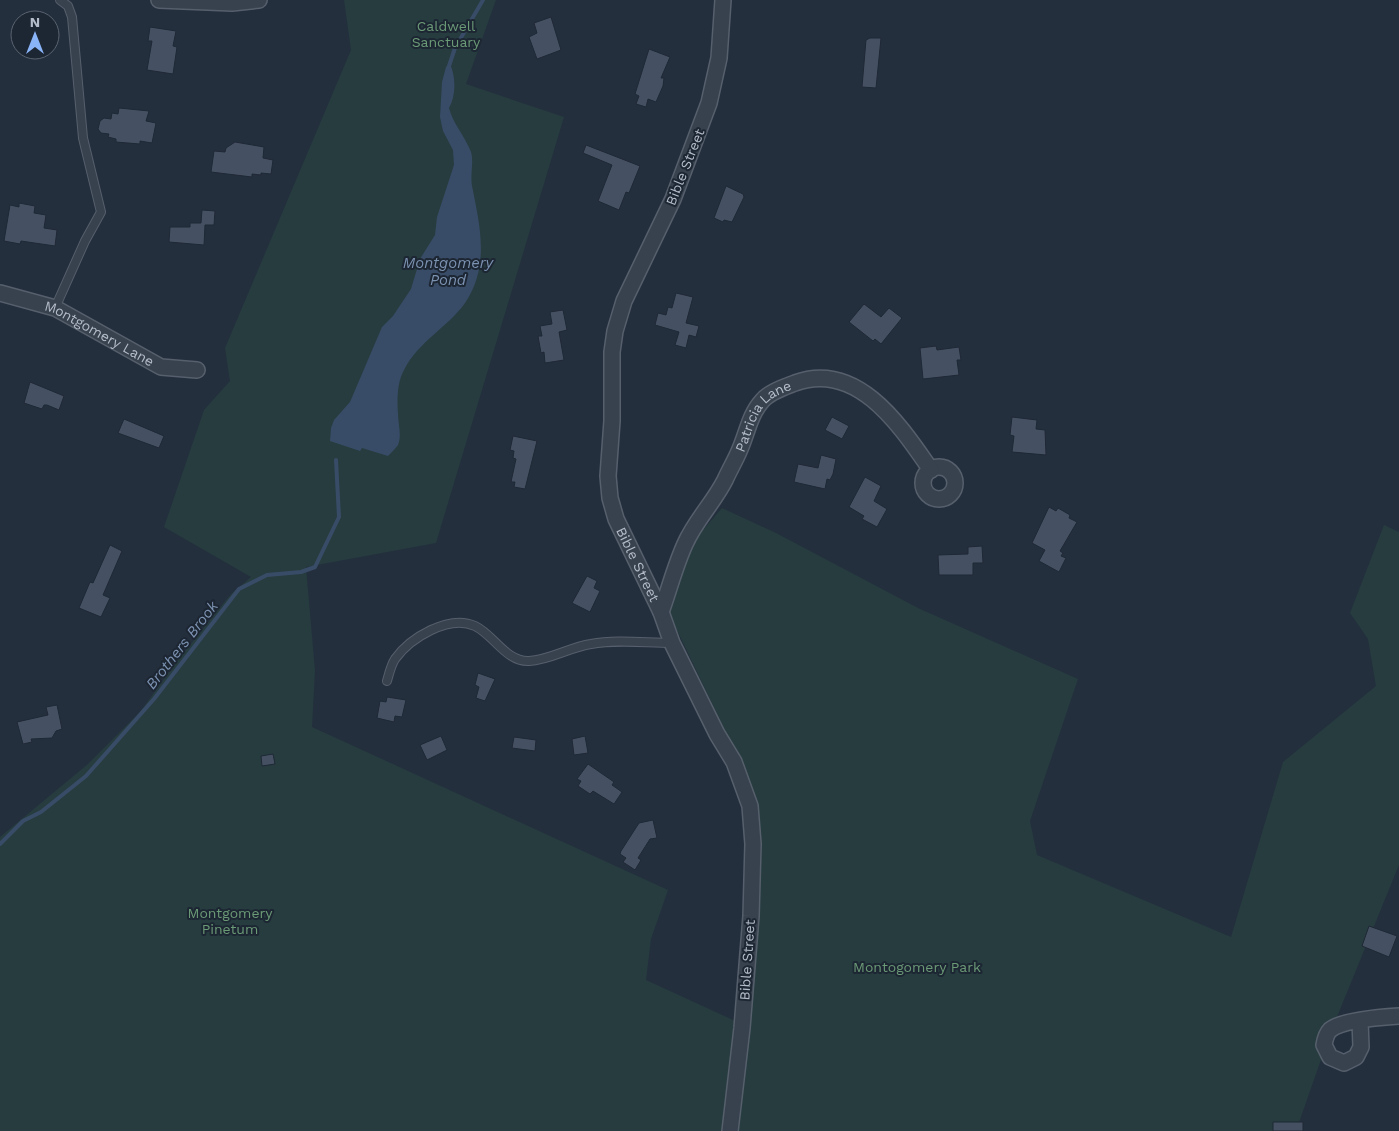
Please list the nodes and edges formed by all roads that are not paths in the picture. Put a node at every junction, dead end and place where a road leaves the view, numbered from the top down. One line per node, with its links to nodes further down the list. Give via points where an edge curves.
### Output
1 (60, 0): 6 (lane, via 68,6 72,17 83,138 101,212)
2 (159, 0): 3 (street, via 232,3)
3 (260, 0)
4 (724, 0): 9 (street, Bible Street, via 719,58 709,103 673,199 624,301 613,342 610,498 616,519)
5 (0, 293): 6 (street, Montgomery Lane)
6 (55, 308): 7 (street, Montgomery Lane, via 161,367)
7 (197, 370)
8 (931, 470): 9 (street, Patricia Lane, via 890,415 860,390 831,380 807,379 782,388 763,399 752,416 740,450 719,492 685,544)
9 (661, 612): 10 (street, Bible Street)
10 (672, 643): 11 (lane, via 593,643 526,661 512,656 475,626 460,623 447,625 407,646 394,661); 14 (street, Bible Street, via 734,762 753,824 747,968)
11 (387, 681)
12 (1399, 1016): 13 (street)
13 (1360, 1021)
14 (730, 1131)

